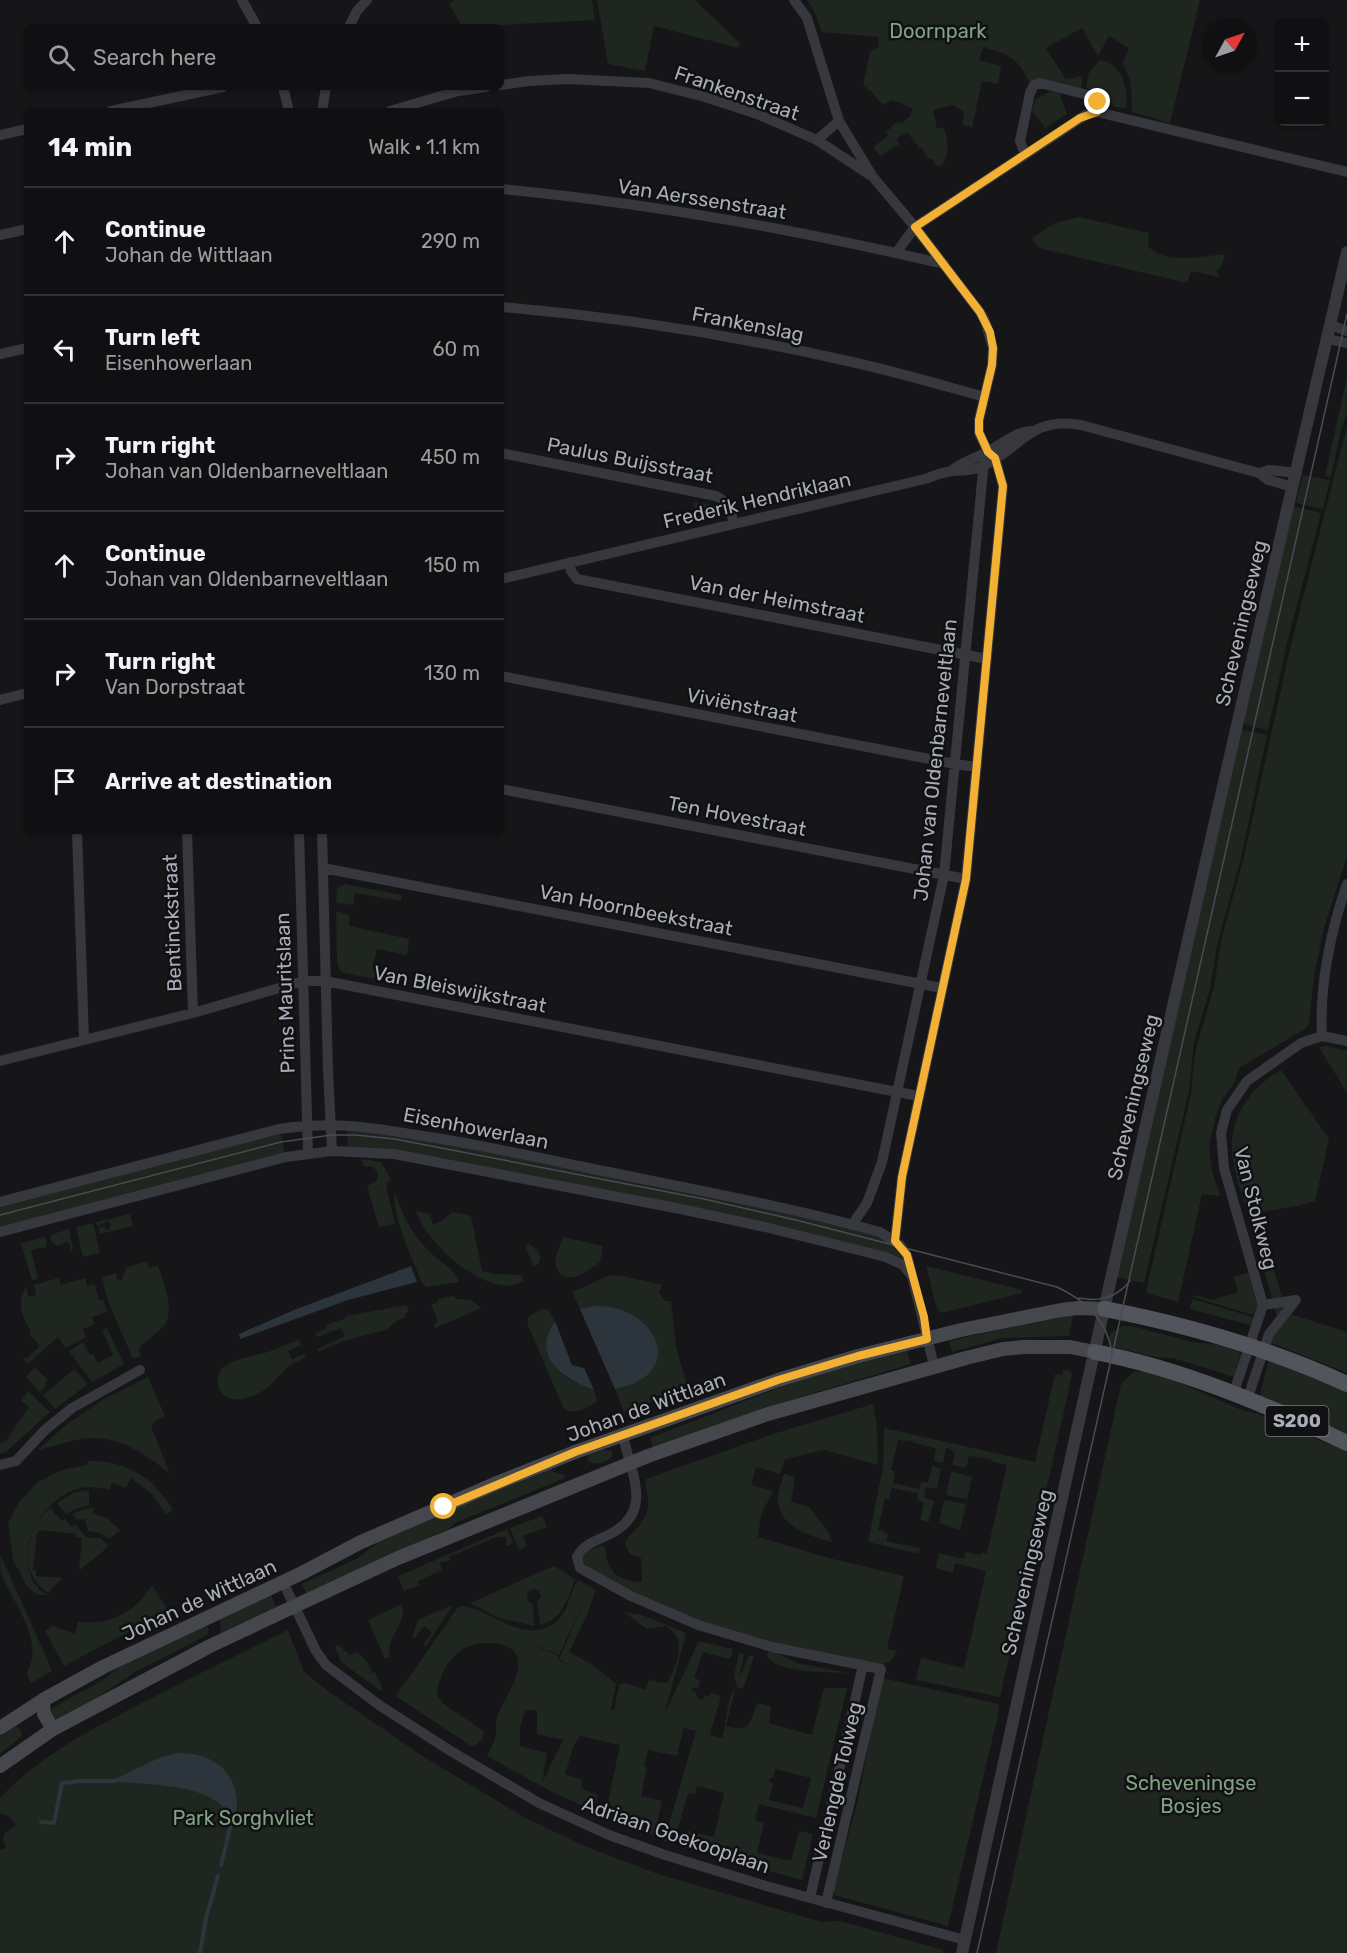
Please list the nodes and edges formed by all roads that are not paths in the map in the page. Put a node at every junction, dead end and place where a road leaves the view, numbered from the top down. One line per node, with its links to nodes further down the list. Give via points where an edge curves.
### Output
1 (242, 0): 4 (street)
2 (367, 0): 5 (street)
3 (794, 0): 16 (street, Johan van Oldenbarneveltlaan, via 807,18)
4 (255, 24)
5 (351, 24)
6 (504, 85): 19 (street, Frankenstraat, via 568,79 649,83 757,114)
7 (209, 90): 11 (street)
8 (284, 90): 12 (street)
9 (326, 90): 13 (street)
10 (465, 90): 14 (street)
11 (125, 108)
12 (288, 108)
13 (322, 108)
14 (400, 108)
15 (1097, 112): 20 (street, via 1080,118); 20 (street, via 1098,102 1092,96 1040,82 1034,85 1020,141); 21 (street)
16 (839, 121): 19 (street, Frankenstraat); 22 (street, Johan van Oldenbarneveltlaan)
17 (24, 130): 18 (street)
18 (0, 135)
19 (817, 140): 22 (street, Frankenstraat)
20 (1025, 154): 24 (street)
21 (1347, 172)
22 (873, 177): 24 (street, Johan van Oldenbarneveltlaan)
23 (504, 189): 28 (street, Van Aerssenstraat, via 691,213)
24 (915, 227): 28 (street); 29 (street, Johan van Oldenbarneveltlaan)
25 (24, 230): 26 (street)
26 (0, 235)
27 (1347, 252): 31 (street, Scheveningseweg)
28 (897, 253): 29 (street, Van Aerssenstraat)
29 (944, 264): 37 (street, Johan van Oldenbarneveltlaan, via 990,332 992,365)
30 (504, 307): 37 (street, Frankenslag, via 718,335 853,362)
31 (1331, 325): 32 (street); 33 (street, Scheveningseweg)
32 (1347, 331)
33 (1328, 339): 34 (street); 43 (street, Scheveningseweg)
34 (1347, 343)
35 (24, 349): 36 (street)
36 (0, 354)
37 (985, 397): 39 (street, Johan van Oldenbarneveltlaan, via 979,432)
38 (504, 454): 45 (street, Paulus Buijsstraat, via 716,496 729,506)
39 (992, 455): 40 (street); 41 (street, Frederik Hendriklaan, via 959,464); 42 (street, via 1034,430 1055,423 1081,425); 49 (street, Johan van Oldenbarneveltlaan, via 1003,486)
40 (983, 466): 41 (street, Frederik Hendriklaan); 48 (street, Johan van Oldenbarneveltlaan)
41 (951, 471): 45 (street, Frederik Hendriklaan)
42 (1259, 473): 43 (street); 44 (street, via 1268,480)
43 (1297, 473): 44 (street, Scheveningseweg)
44 (1293, 487): 85 (street, Scheveningseweg)
45 (734, 524): 46 (street, Frederik Hendriklaan)
46 (570, 562): 47 (street, Frederik Hendriklaan); 48 (street, Van der Heimstraat, via 577,579)
47 (504, 578)
48 (965, 654): 49 (street, Van der Heimstraat); 53 (street, Johan van Oldenbarneveltlaan)
49 (987, 659): 54 (street, Johan van Oldenbarneveltlaan)
50 (504, 677): 53 (street, Viviënstraat)
51 (24, 694): 52 (street)
52 (0, 700)
53 (955, 764): 54 (street, Viviënstraat); 61 (street, Johan van Oldenbarneveltlaan)
54 (977, 767): 62 (street, Johan van Oldenbarneveltlaan)
55 (504, 790): 61 (street, Ten Hovestraat)
56 (77, 834): 70 (street)
57 (187, 834): 68 (street, Bentinckstraat)
58 (299, 834): 64 (street, Prins Mauritslaan)
59 (321, 834): 60 (street, Prins Mauritslaan)
60 (323, 868): 65 (street, Prins Mauritslaan); 66 (street, Van Hoornbeekstraat)
61 (944, 875): 62 (street, Ten Hovestraat); 66 (street, Johan van Oldenbarneveltlaan)
62 (966, 879): 67 (street, Johan van Oldenbarneveltlaan)
63 (1347, 884): 69 (street, via 1330,942)
64 (303, 981): 65 (street, Van Bleiswijkstraat); 68 (street, Van Bleiswijkstraat); 76 (street, Prins Mauritslaan)
65 (325, 981): 73 (street, Van Bleiswijkstraat); 75 (street, Prins Mauritslaan)
66 (921, 984): 67 (street, Van Hoornbeekstraat); 73 (street, Johan van Oldenbarneveltlaan)
67 (942, 988): 74 (street, Johan van Oldenbarneveltlaan)
68 (193, 1013): 70 (street, Van Bleiswijkstraat)
69 (1322, 1036): 71 (street); 84 (street, Van Stolkweg, via 1301,1043 1247,1081 1227,1110 1221,1133 1224,1168)
70 (84, 1040): 72 (street, Van Bleiswijkstraat)
71 (1347, 1041)
72 (0, 1061)
73 (896, 1092): 74 (street, Van Bleiswijkstraat); 80 (street, Johan van Oldenbarneveltlaan, via 879,1171 867,1203)
74 (918, 1096): 82 (street, Johan van Oldenbarneveltlaan, via 900,1186)
75 (331, 1124): 76 (street, Eisenhowerlaan); 77 (street, Prins Mauritslaan); 80 (street, Eisenhowerlaan, via 470,1143)
76 (307, 1125): 78 (street, Prins Mauritslaan); 79 (street, Eisenhowerlaan)
77 (332, 1151): 78 (street, Eisenhowerlaan); 83 (street, Eisenhowerlaan, via 373,1152 455,1165 765,1227 886,1257 903,1265)
78 (308, 1153): 81 (street, Eisenhowerlaan)
79 (0, 1202)
80 (852, 1225): 82 (street, Eisenhowerlaan, via 880,1232)
81 (0, 1232)
82 (895, 1241): 83 (street, Eisenhowerlaan, via 907,1255)
83 (915, 1285): 86 (street, Eisenhowerlaan)
84 (1263, 1305): 87 (street); 87 (street, via 1296,1300)
85 (1105, 1309): 86 (main road, Johan de Wittlaan / S200, via 1061,1310); 87 (main road, S200); 88 (street, Scheveningseweg)
86 (927, 1339): 89 (street, Eisenhowerlaan); 93 (main road, Johan de Wittlaan / S200, via 778,1380)
87 (1256, 1349): 91 (main road, S200); 92 (street)
88 (1095, 1352): 89 (main road, S200, via 1070,1347 1024,1347); 92 (main road, S200, via 1136,1360); 106 (street, Scheveningseweg)
89 (934, 1366): 95 (main road, S200, via 768,1414)
90 (140, 1370): 96 (street, via 72,1408 16,1461)
91 (1347, 1384)
92 (1240, 1398): 94 (main road, S200)
93 (624, 1436): 95 (street); 97 (main road, Johan de Wittlaan / S200, via 497,1483 361,1542)
94 (1347, 1443)
95 (629, 1464): 98 (main road, S200, via 398,1558); 99 (street, via 636,1488 633,1515 627,1524 583,1547 577,1557 582,1570 698,1625 772,1647)
96 (0, 1465)
97 (283, 1582): 98 (street, Adriaan Goekooplaan); 100 (main road, Johan de Wittlaan / S200, via 103,1667)
98 (294, 1606): 102 (main road, S200); 104 (street, Adriaan Goekooplaan, via 326,1665 385,1708 539,1803 665,1855)
99 (863, 1665): 104 (street, Verlengde Tolweg); 105 (street, Verlengde Tolweg, via 881,1669)
100 (43, 1700): 101 (main road, Johan de Wittlaan / S200); 102 (main road, via 44,1714)
101 (0, 1728)
102 (53, 1729): 103 (main road, S200)
103 (0, 1766)
104 (810, 1898): 105 (street, Adriaan Goekooplaan)
105 (826, 1903): 106 (street, Adriaan Goekooplaan)
106 (965, 1940): 107 (street, Scheveningseweg)
107 (962, 1953)

